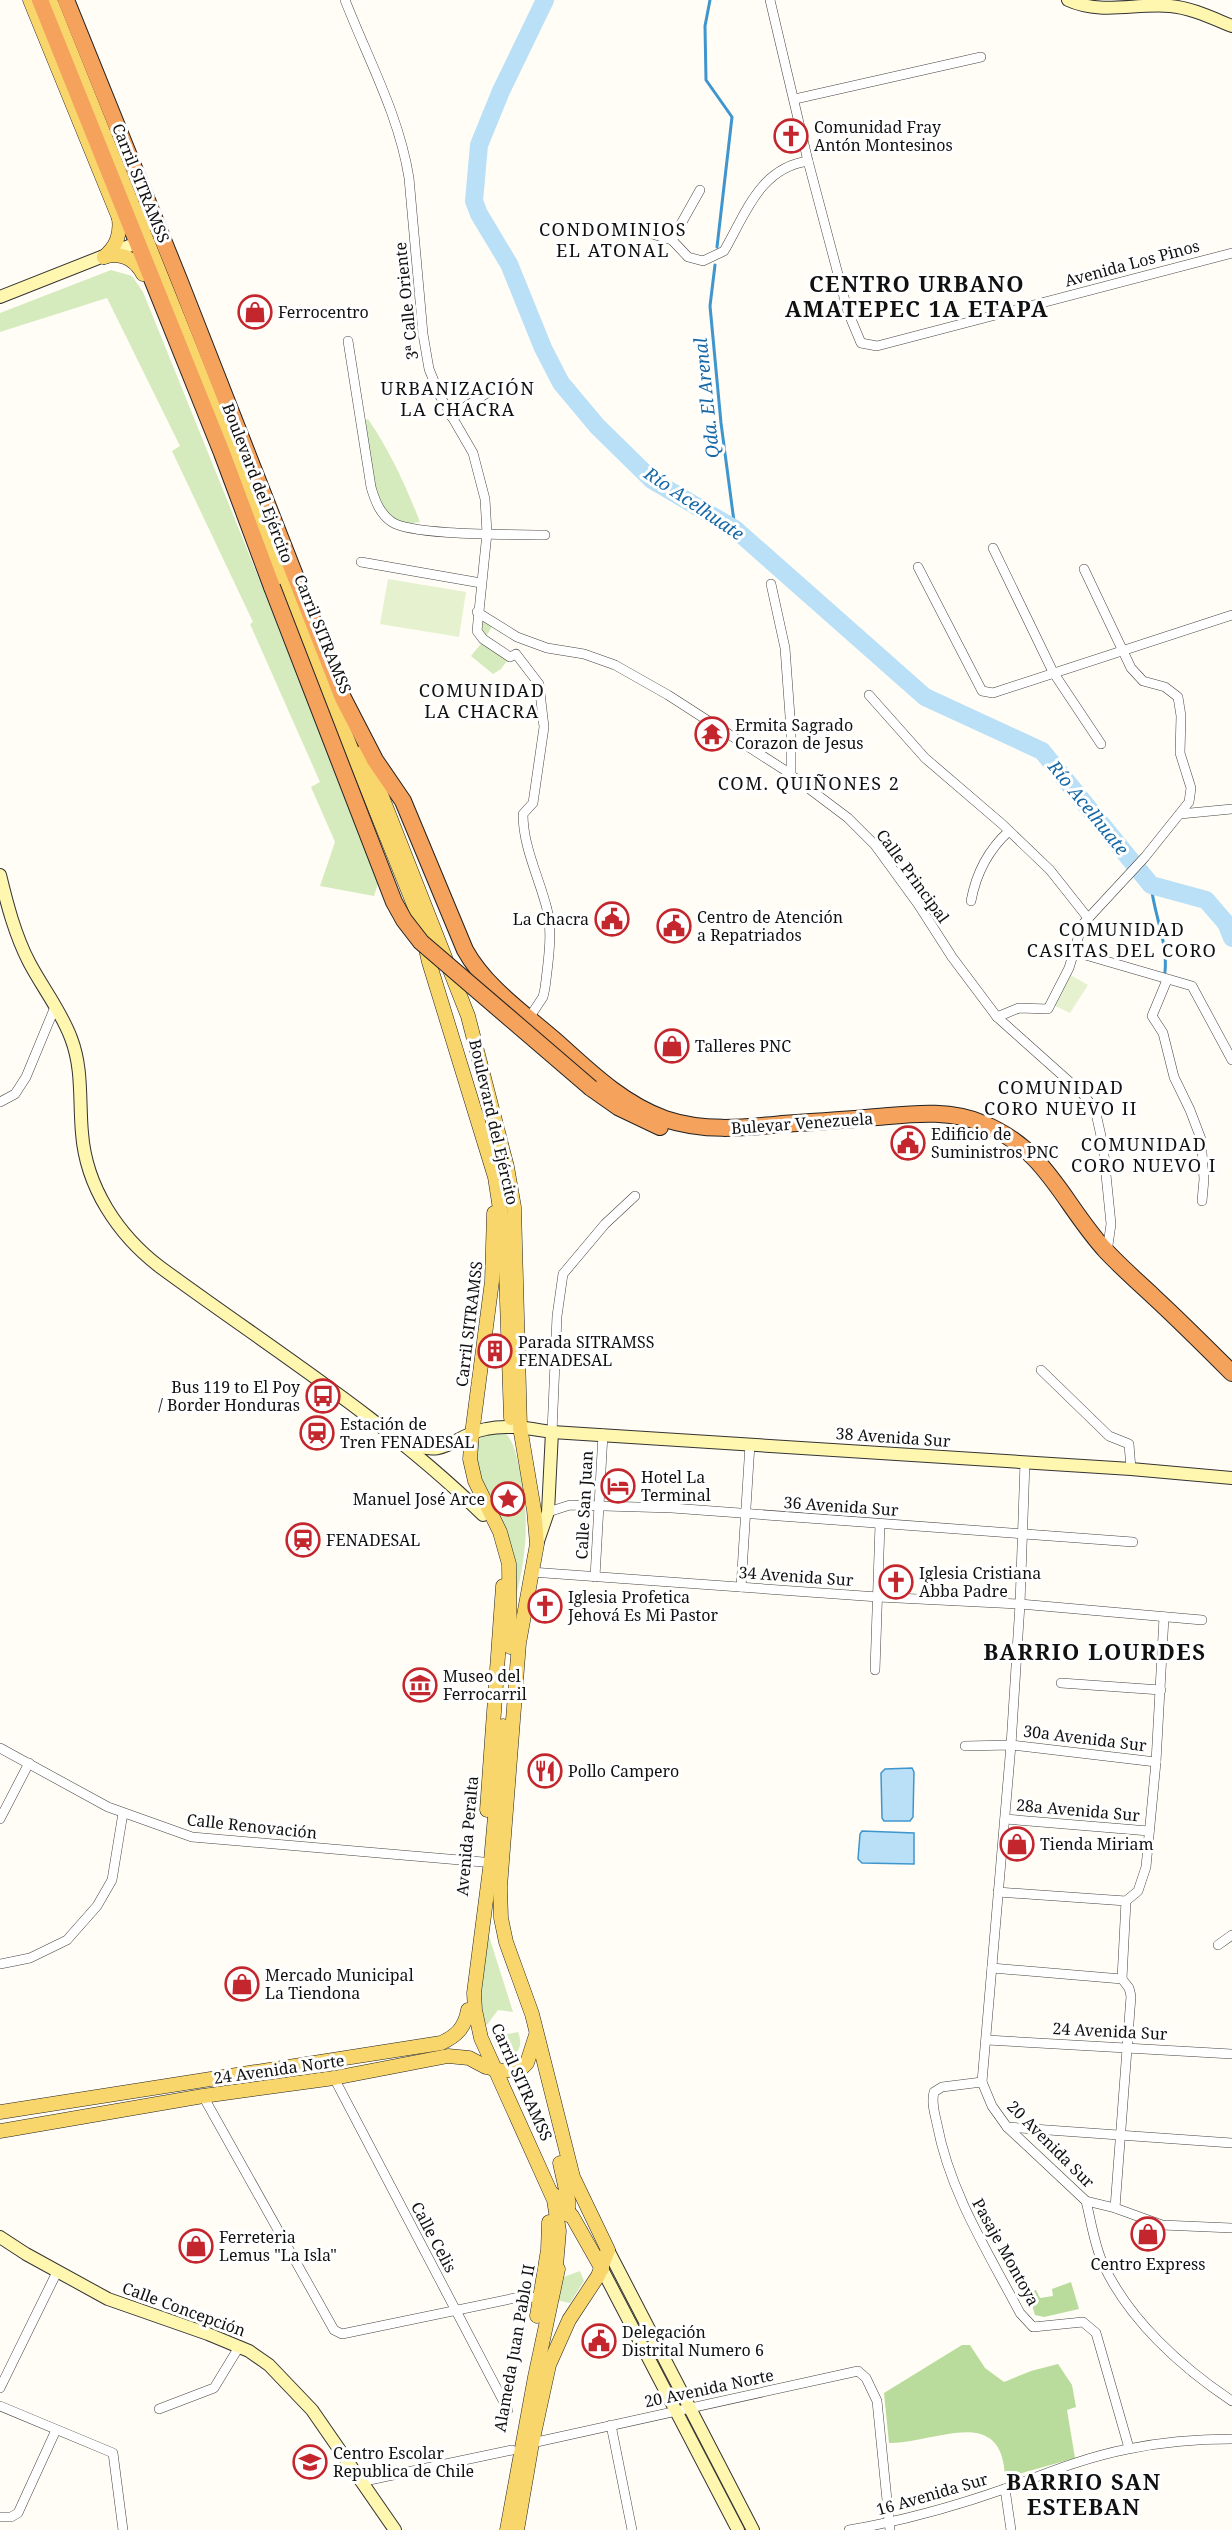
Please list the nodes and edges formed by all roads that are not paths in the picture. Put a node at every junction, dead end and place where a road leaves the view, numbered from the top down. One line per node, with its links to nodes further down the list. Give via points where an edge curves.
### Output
1 (30, 0): 15 (main road)
2 (40, 0): 17 (highway, Boulevard del Ejército)
3 (50, 0): 59 (main road, Carril SITRAMSS, via 411,896)
4 (66, 0): 13 (highway, Boulevard del Ejército)
5 (345, 0): 28 (street, 3ª Calle Oriente, via 392,109 400,137 409,178 424,346 434,384)
6 (770, 0): 11 (street, Avenida Los Pinos)
7 (1068, 0): 8 (street)
8 (1085, 3): 9 (street, via 1098,8 1169,6)
9 (1232, 26)
10 (981, 57): 11 (street)
11 (795, 99): 12 (street, Avenida Los Pinos)
12 (808, 161): 19 (street, via 771,176 756,194 724,251 716,256 703,261 688,256); 21 (street, Avenida Los Pinos, via 848,312 861,343 877,346)
13 (140, 182): 16 (highway, Boulevard del Ejército); 17 (highway, via 139,201)
14 (700, 190): 19 (street)
15 (110, 196): 17 (highway)
16 (147, 199): 20 (street, via 144,231); 23 (highway, Boulevard del Ejército)
17 (122, 213): 20 (highway, Boulevard del Ejército); 22 (main road, via 116,244)
18 (652, 234): 19 (street)
19 (672, 240)
20 (135, 243): 22 (street); 23 (street, via 155,250); 24 (highway, Boulevard del Ejército)
21 (1232, 252)
22 (104, 257): 24 (main road, via 127,257); 25 (street)
23 (178, 276): 24 (highway, via 158,275); 42 (highway, Boulevard del Ejército)
24 (149, 282): 57 (highway, Boulevard del Ejército, bridge, via 265,566 394,902 421,942)
25 (0, 297)
26 (348, 341): 29 (street, via 371,487 381,512 409,529)
27 (487, 393): 28 (street)
28 (451, 416): 29 (street, 3ª Calle Oriente, via 477,466)
29 (487, 532): 30 (street); 35 (street, 3ª Calle Oriente)
30 (545, 535)
31 (993, 548): 40 (street)
32 (361, 562): 35 (street)
33 (918, 567): 40 (street, via 982,691 993,693)
34 (1084, 569): 39 (street)
35 (481, 583): 37 (street, 3ª Calle Oriente)
36 (771, 584): 44 (street, via 785,648)
37 (477, 612): 44 (street, Calle Principal, via 517,637 615,665); 55 (street, 3ª Calle Oriente, via 480,637 510,657 516,654 539,684 544,727 533,803 523,814 523,824 549,927 545,988)
38 (1232, 615): 39 (street)
39 (1123, 651): 40 (street); 46 (street, via 1143,681 1165,687 1178,697 1180,753 1191,788 1189,802)
40 (1053, 672): 43 (street)
41 (869, 695): 47 (street, via 925,758)
42 (343, 698): 55 (highway, Bulevar Venezuela, via 375,760 403,801 473,964); 66 (main road, Boulevard del Ejército, via 468,1016 507,1167 515,1216)
43 (1101, 744)
44 (790, 774): 54 (street, Calle Principal, via 848,818 875,845)
45 (1232, 809): 46 (street)
46 (1180, 814): 50 (street)
47 (1008, 831): 49 (street, via 995,844 978,874); 50 (street, via 1050,870)
48 (0, 875): 53 (street, via 28,960)
49 (971, 901)
50 (1088, 918): 51 (street)
51 (1075, 952): 52 (street); 54 (street, via 1048,1009 1019,1008)
52 (1167, 980): 56 (street, via 1194,988); 61 (street, via 1152,1016 1163,1033 1174,1077 1201,1139)
53 (55, 1007): 58 (street, via 26,1077 15,1094); 70 (street, via 71,1038 80,1068 82,1134 89,1171 120,1229 145,1256)
54 (997, 1017): 62 (street, Calle Principal, via 1095,1109 1110,1214)
55 (529, 1018): 62 (highway, Bulevar Venezuela, via 624,1098 665,1119 694,1126 749,1129 924,1114 958,1116 984,1123 1016,1141 1037,1159)
56 (1232, 1060)
57 (591, 1088): 65 (highway, Bulevar Venezuela, via 639,1119 702,1137 747,1138 937,1124 991,1138 1031,1167 1097,1255)
58 (0, 1102)
59 (489, 1154): 66 (main road, Carril SITRAMSS, via 505,1241); 69 (main road, Carril SITRAMSS, via 494,1217 492,1281)
60 (635, 1196): 67 (street, via 605,1224 563,1274 557,1316)
61 (1203, 1201)
62 (1107, 1252): 64 (highway, Bulevar Venezuela)
63 (1041, 1370): 73 (street, via 1109,1436 1129,1444)
64 (1232, 1373)
65 (1232, 1386)
66 (515, 1427): 67 (street); 69 (street, via 496,1427); 82 (main road, via 534,1510); 90 (main road, Carril SITRAMSS, via 530,1520 528,1556)
67 (552, 1432): 68 (street, 38 Avenida Sur); 76 (street)
68 (603, 1434): 71 (street, 38 Avenida Sur); 75 (street, Calle San Juan)
69 (468, 1435): 70 (street, via 439,1449 419,1448); 78 (main road, Avenida Peralta, via 462,1447 462,1466); 90 (main road, Carril SITRAMSS, via 471,1471 500,1532 509,1564)
70 (400, 1440): 78 (street)
71 (750, 1444): 72 (street, 38 Avenida Sur); 77 (street)
72 (1025, 1462): 73 (street, 38 Avenida Sur); 80 (street)
73 (1131, 1468): 74 (street, 38 Avenida Sur)
74 (1232, 1478)
75 (599, 1506): 76 (street, 36 Avenida Sur, via 570,1505); 77 (street, 36 Avenida Sur); 84 (street, Calle San Juan)
76 (548, 1512): 82 (street)
77 (745, 1514): 79 (street, 36 Avenida Sur); 85 (street)
78 (483, 1515): 103 (main road, Avenida Peralta, via 495,1542 503,1583)
79 (880, 1524): 80 (street, 36 Avenida Sur); 86 (street)
80 (1023, 1533): 81 (street, 36 Avenida Sur); 87 (street)
81 (1133, 1542)
82 (537, 1544): 83 (main road)
83 (531, 1572): 84 (street, 34 Avenida Sur); 112 (main road, via 519,1643 500,1887 506,1942)
84 (595, 1577): 85 (street, 34 Avenida Sur)
85 (741, 1587): 86 (street, 34 Avenida Sur)
86 (878, 1597): 87 (street, 34 Avenida Sur); 91 (street)
87 (1020, 1604): 88 (street, 34 Avenida Sur); 94 (street)
88 (1164, 1617): 89 (street, 34 Avenida Sur); 93 (street)
89 (1202, 1620)
90 (512, 1635): 103 (main road, Carril SITRAMSS)
91 (875, 1670)
92 (1061, 1683): 93 (street)
93 (1161, 1690): 97 (street)
94 (1011, 1745): 95 (street, 30a Avenida Sur); 97 (street, 30a Avenida Sur); 101 (street)
95 (965, 1746)
96 (0, 1748): 98 (street, Calle Renovación)
97 (1156, 1762): 102 (street)
98 (29, 1763): 99 (street, Calle Renovación); 100 (street)
99 (123, 1813): 103 (street, Calle Renovación, via 201,1838); 108 (street, via 112,1880 97,1906 67,1940 30,1958)
100 (0, 1819)
101 (1005, 1819): 102 (street, 28a Avenida Sur); 104 (street)
102 (1149, 1831): 105 (street, via 1146,1871 1138,1891)
103 (487, 1862): 111 (main road, Avenida Peralta); 115 (main road, Carril SITRAMSS, via 496,1937); 117 (main road, Carril SITRAMSS, via 474,1994)
104 (998, 1892): 105 (street); 109 (street)
105 (1126, 1901): 110 (street)
106 (1232, 1935): 107 (street)
107 (1218, 1945)
108 (0, 1964)
109 (992, 1968): 110 (street); 113 (street)
110 (1122, 1979): 114 (street, via 1131,1996)
111 (468, 2010): 117 (main road, Avenida Peralta, via 472,2036); 121 (main road, 24 Avenida Norte, via 463,2027 441,2043)
112 (537, 2033): 115 (main road, 24 Avenida Norte); 133 (main road, via 576,2184)
113 (987, 2040): 114 (street, 24 Avenida Sur); 119 (street)
114 (1128, 2047): 116 (street, 24 Avenida Sur); 124 (street)
115 (532, 2050): 117 (main road, 24 Avenida Norte, via 522,2067 512,2071); 130 (main road, Carril SITRAMSS, via 565,2182)
116 (1232, 2054)
117 (491, 2068): 118 (main road, 24 Avenida Norte, via 470,2058 448,2056); 126 (main road, Avenida Peralta); 127 (main road, Carril SITRAMSS)
118 (334, 2078): 120 (main road, 24 Avenida Norte); 138 (street, Calle Celis)
119 (982, 2082): 122 (street, 20 Avenida Sur); 151 (street, Pasaje Montoya, via 942,2087 934,2092 941,2150 952,2182 1020,2313 1033,2326 1083,2322 1096,2333)
120 (203, 2096): 123 (main road, 24 Avenida Norte); 138 (street, via 334,2330 342,2334)
121 (0, 2112)
122 (1007, 2127): 124 (street); 128 (street, 20 Avenida Sur)
123 (0, 2131)
124 (1121, 2135): 125 (street); 129 (street)
125 (1232, 2143)
126 (537, 2174): 127 (main road, Avenida Peralta); 137 (main road, Alameda Juan Pablo II, via 550,2237)
127 (552, 2192): 130 (main road, Avenida Peralta); 136 (main road, Carril SITRAMSS, via 559,2230)
128 (1086, 2200): 129 (street, 20 Avenida Sur); 141 (street, via 1102,2261 1120,2296 1162,2344)
129 (1115, 2208): 131 (street, 20 Avenida Sur, via 1162,2224)
130 (568, 2211): 134 (main road, Avenida Peralta); 136 (main road, Carril SITRAMSS, via 567,2236)
131 (1232, 2228)
132 (0, 2236): 135 (street, Calle Concepción)
133 (608, 2250): 134 (main road); 143 (street)
134 (602, 2269): 146 (street); 150 (main road, via 558,2343 545,2378)
135 (57, 2272): 139 (street, Calle Concepción, via 108,2299); 140 (street)
136 (555, 2278): 160 (main road, Carril SITRAMSS)
137 (541, 2297): 138 (street, via 515,2298); 152 (main road, Alameda Juan Pablo II)
138 (456, 2311): 145 (street, Calle Celis)
139 (239, 2347): 144 (street, via 214,2388); 153 (street, Calle Concepción, via 286,2380 312,2410)
140 (0, 2388)
141 (1232, 2401)
142 (0, 2406): 148 (street)
143 (689, 2408): 146 (street, 20 Avenida Norte); 156 (street, 20 Avenida Norte, via 858,2371 866,2378 877,2401); 164 (street)
144 (159, 2409)
145 (508, 2410)
146 (676, 2411): 147 (street, 20 Avenida Norte); 163 (street)
147 (611, 2425): 150 (street, 20 Avenida Norte); 162 (street)
148 (56, 2430): 155 (street, via 18,2512); 157 (street, via 114,2456)
149 (1232, 2439): 151 (street, 16 Avenida Sur)
150 (532, 2443): 161 (main road)
151 (1129, 2448): 154 (street, 16 Avenida Sur)
152 (512, 2450): 153 (street); 159 (main road, Alameda Juan Pablo II)
153 (360, 2482): 158 (street, Calle Concepción)
154 (1005, 2488): 156 (street, 16 Avenida Sur); 166 (street)
155 (0, 2517)
156 (890, 2527): 165 (street, 16 Avenida Sur)
157 (123, 2530)
158 (395, 2530)
159 (499, 2530)
160 (507, 2530)
161 (517, 2530)
162 (632, 2530)
163 (738, 2530)
164 (753, 2530)
165 (849, 2530)
166 (1011, 2530)

